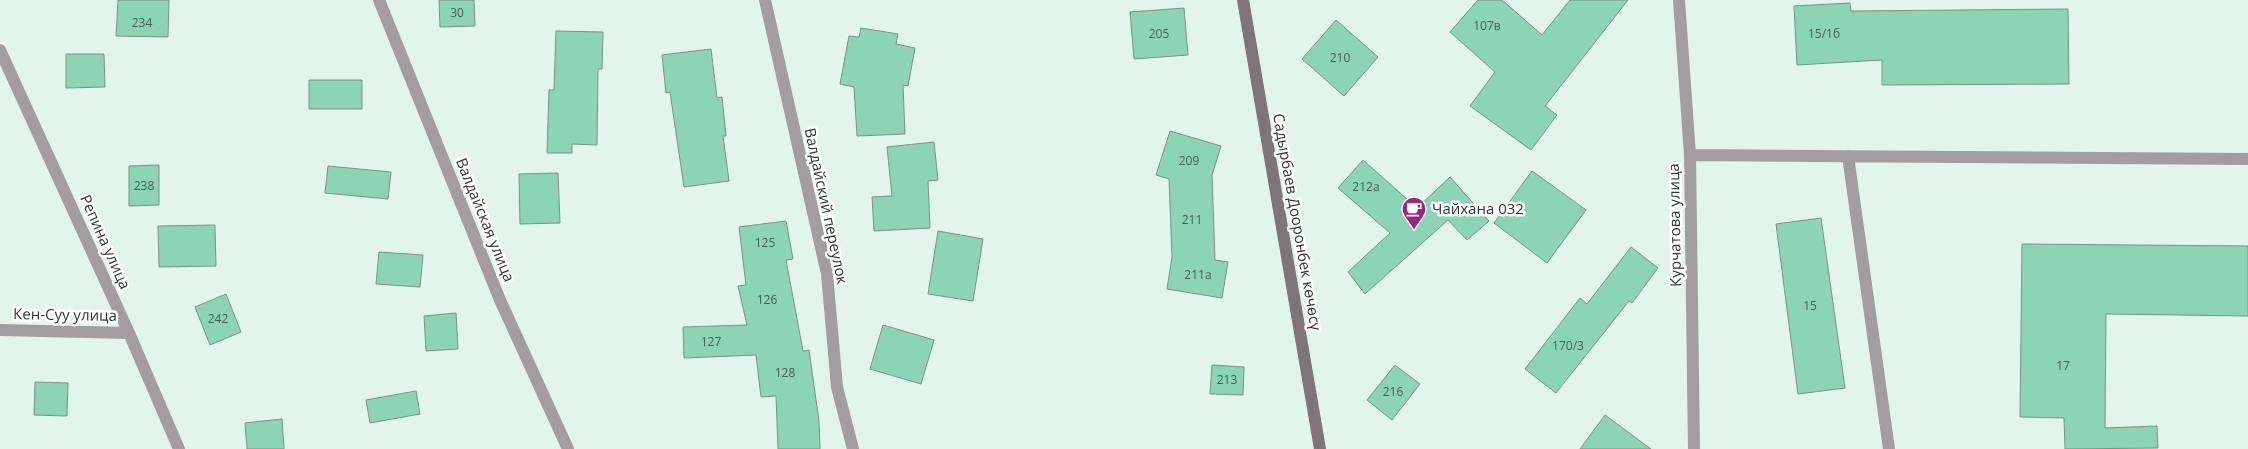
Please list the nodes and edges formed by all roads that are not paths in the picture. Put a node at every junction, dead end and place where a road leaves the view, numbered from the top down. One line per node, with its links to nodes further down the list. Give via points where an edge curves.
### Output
1 (379, 0): 12 (street, Валдайская улица, via 500,300)
2 (764, 0): 13 (street, Валдайский переулок, via 827,274 837,387)
3 (1243, 0): 14 (main road, Садырбаев Дооронбек көчөсү)
4 (1679, 0): 6 (street, Курчатова улица)
5 (0, 50): 10 (street, Репина улица)
6 (1690, 155): 7 (street); 15 (street, Курчатова улица)
7 (1848, 156): 8 (street); 16 (street)
8 (2248, 160)
9 (0, 330): 10 (street, Кен-Суу улица)
10 (129, 332): 11 (street, Репина улица)
11 (179, 449)
12 (568, 449)
13 (853, 449)
14 (1320, 449)
15 (1694, 449)
16 (1889, 449)

